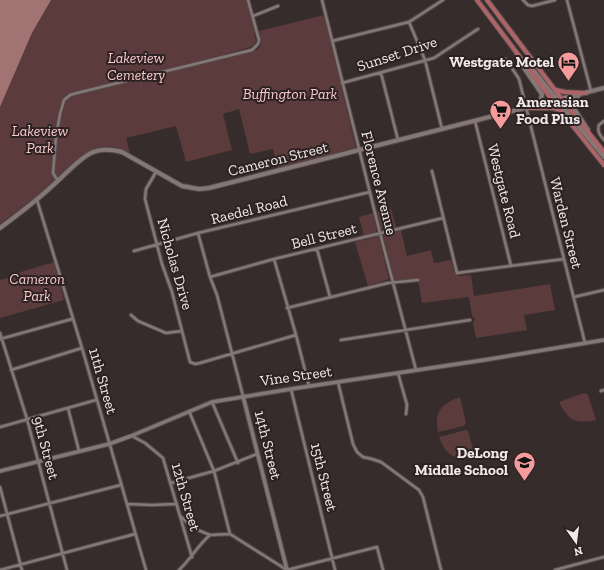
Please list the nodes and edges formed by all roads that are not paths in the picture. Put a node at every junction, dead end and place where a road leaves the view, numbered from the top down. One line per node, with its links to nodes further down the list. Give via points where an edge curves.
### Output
1 (248, 0): 10 (street)
2 (322, 0): 13 (street, Florence Avenue)
3 (443, 0): 11 (street)
4 (477, 0): 14 (main road)
5 (487, 0): 21 (main road)
6 (523, 0): 7 (street, via 529,6)
7 (555, 0)
8 (567, 0): 22 (street)
9 (278, 6): 10 (street)
10 (253, 16): 41 (street, via 259,40 252,50 66,97 56,137 53,173)
11 (409, 22): 13 (street); 17 (street)
12 (478, 29): 17 (street, Sunset Drive, via 446,51)
13 (332, 41): 19 (street, Florence Avenue)
14 (516, 52): 15 (main road); 26 (main road, via 541,92)
15 (520, 56): 24 (main road, via 554,96); 25 (main road)
16 (506, 59): 27 (street, Warden Street, via 519,79)
17 (425, 60): 18 (street, Sunset Drive); 31 (street)
18 (381, 73): 19 (street, Sunset Drive); 33 (street)
19 (342, 83): 35 (street, Florence Avenue)
20 (604, 88): 22 (main road, Cameron Street)
21 (555, 90): 22 (main road); 24 (main road)
22 (588, 92): 23 (main road, Cameron Street)
23 (581, 94): 24 (main road, Cameron Street); 32 (main road, via 574,100 573,107)
24 (561, 98): 25 (main road, Cameron Street); 32 (main road)
25 (553, 101): 26 (main road, Cameron Street); 28 (main road); 37 (main road, via 561,105)
26 (538, 105): 27 (main road, Cameron Street)
27 (526, 108): 28 (main road); 29 (main road, Cameron Street); 52 (street, Warden Street)
28 (560, 110): 38 (main road)
29 (475, 121): 31 (main road, Cameron Street); 53 (street, Westgate Road)
30 (604, 121): 34 (street, via 599,124 598,129)
31 (442, 130): 33 (main road, Cameron Street)
32 (591, 136): 36 (main road)
33 (398, 140): 35 (main road, Cameron Street)
34 (604, 140)
35 (359, 150): 40 (main road, Cameron Street, via 199,190 182,186); 42 (street, Florence Avenue)
36 (604, 152)
37 (604, 157)
38 (604, 165)
39 (432, 171): 44 (street)
40 (156, 172): 41 (main road, Cameron Street, via 122,152 104,150 87,156); 48 (street, Nicholas Drive, via 145,194)
41 (58, 182): 43 (main road, Cameron Street)
42 (370, 192): 46 (street, Raedel Road); 47 (street, Florence Avenue)
43 (37, 199): 45 (main road, Cameron Street); 62 (street, 11th Street)
44 (444, 218): 47 (street, Bell Street); 53 (street, via 457,273)
45 (0, 228)
46 (198, 233): 48 (street, Raedel Road); 54 (street, 14th Street)
47 (380, 233): 49 (street, Bell Street); 56 (street, Florence Avenue)
48 (157, 245): 50 (street, Raedel Road); 65 (street, Nicholas Drive)
49 (317, 249): 51 (street, Bell Street); 58 (street)
50 (134, 251)
51 (274, 259): 54 (street, Bell Street); 60 (street)
52 (564, 259): 53 (street); 59 (street, Warden Street)
53 (511, 266)
54 (210, 277): 73 (street, 14th Street, via 218,295)
55 (418, 280): 56 (street)
56 (393, 283): 58 (street); 64 (street, Florence Avenue)
57 (604, 290): 59 (street)
58 (330, 297): 60 (street)
59 (574, 298): 71 (street, Warden Street)
60 (287, 308): 67 (street)
61 (130, 315): 65 (street, via 166,333)
62 (72, 319): 68 (street); 72 (street, 11th Street)
63 (470, 320): 64 (street)
64 (405, 330): 69 (street); 75 (street, Florence Avenue)
65 (182, 331): 73 (street, Nicholas Drive, via 192,364)
66 (0, 333): 68 (street, 9th Street)
67 (296, 335): 73 (street); 78 (street)
68 (1, 339): 74 (street, 9th Street)
69 (341, 340)
70 (604, 340): 71 (street, Vine Street)
71 (585, 343): 75 (street, Vine Street)
72 (82, 348): 74 (street); 81 (street, 11th Street)
73 (233, 354): 80 (street, 14th Street)
74 (11, 370): 86 (street, 9th Street)
75 (416, 370): 76 (street, Vine Street)
76 (398, 373): 77 (street, Vine Street); 85 (street, via 407,405)
77 (338, 382): 78 (street, Vine Street); 121 (street, via 357,452 362,457 381,462 419,490 423,497)
78 (309, 386): 79 (street, Vine Street)
79 (290, 389): 80 (street, Vine Street); 111 (street, 15th Street)
80 (243, 396): 82 (street, Vine Street); 91 (street, 14th Street)
81 (96, 400): 83 (street); 89 (street, 11th Street)
82 (212, 402): 84 (street, Vine Street); 93 (street)
83 (68, 408): 86 (street); 90 (street)
84 (188, 411): 88 (street, Vine Street); 95 (street)
85 (406, 414)
86 (27, 419): 87 (street); 92 (street, 9th Street)
87 (0, 427)
88 (131, 436): 89 (street, Vine Street); 96 (street, 12th Street, via 145,443 163,458)
89 (109, 444): 90 (street, Vine Street); 97 (street, 11th Street)
90 (79, 451): 92 (street, Vine Street)
91 (257, 454): 93 (street); 118 (street, 14th Street)
92 (38, 461): 94 (street, Vine Street); 99 (street, 9th Street)
93 (238, 463): 95 (street)
94 (0, 471)
95 (214, 471): 96 (street); 106 (street)
96 (170, 483): 101 (street, 12th Street)
97 (121, 485): 99 (street); 100 (street, 11th Street)
98 (0, 487): 102 (street)
99 (49, 504): 102 (street); 108 (street, 9th Street)
100 (127, 504): 101 (street); 105 (street, 11th Street)
101 (176, 504): 104 (street, 12th Street)
102 (7, 514): 103 (street); 112 (street)
103 (0, 516)
104 (180, 516): 107 (street, via 198,530); 109 (street, 12th Street)
105 (136, 534): 108 (street); 116 (street, 11th Street)
106 (230, 534): 107 (street); 118 (street)
107 (210, 535): 109 (street)
108 (63, 554): 112 (street); 115 (street, 9th Street)
109 (192, 557): 117 (street)
110 (604, 557): 122 (street)
111 (332, 558): 118 (street); 119 (street, 15th Street); 120 (street, via 377,547)
112 (20, 564): 113 (street); 114 (street)
113 (0, 570)
114 (22, 570)
115 (67, 570)
116 (146, 570)
117 (179, 570)
118 (287, 570)
119 (335, 570)
120 (383, 570)
121 (441, 570)
122 (554, 570)

